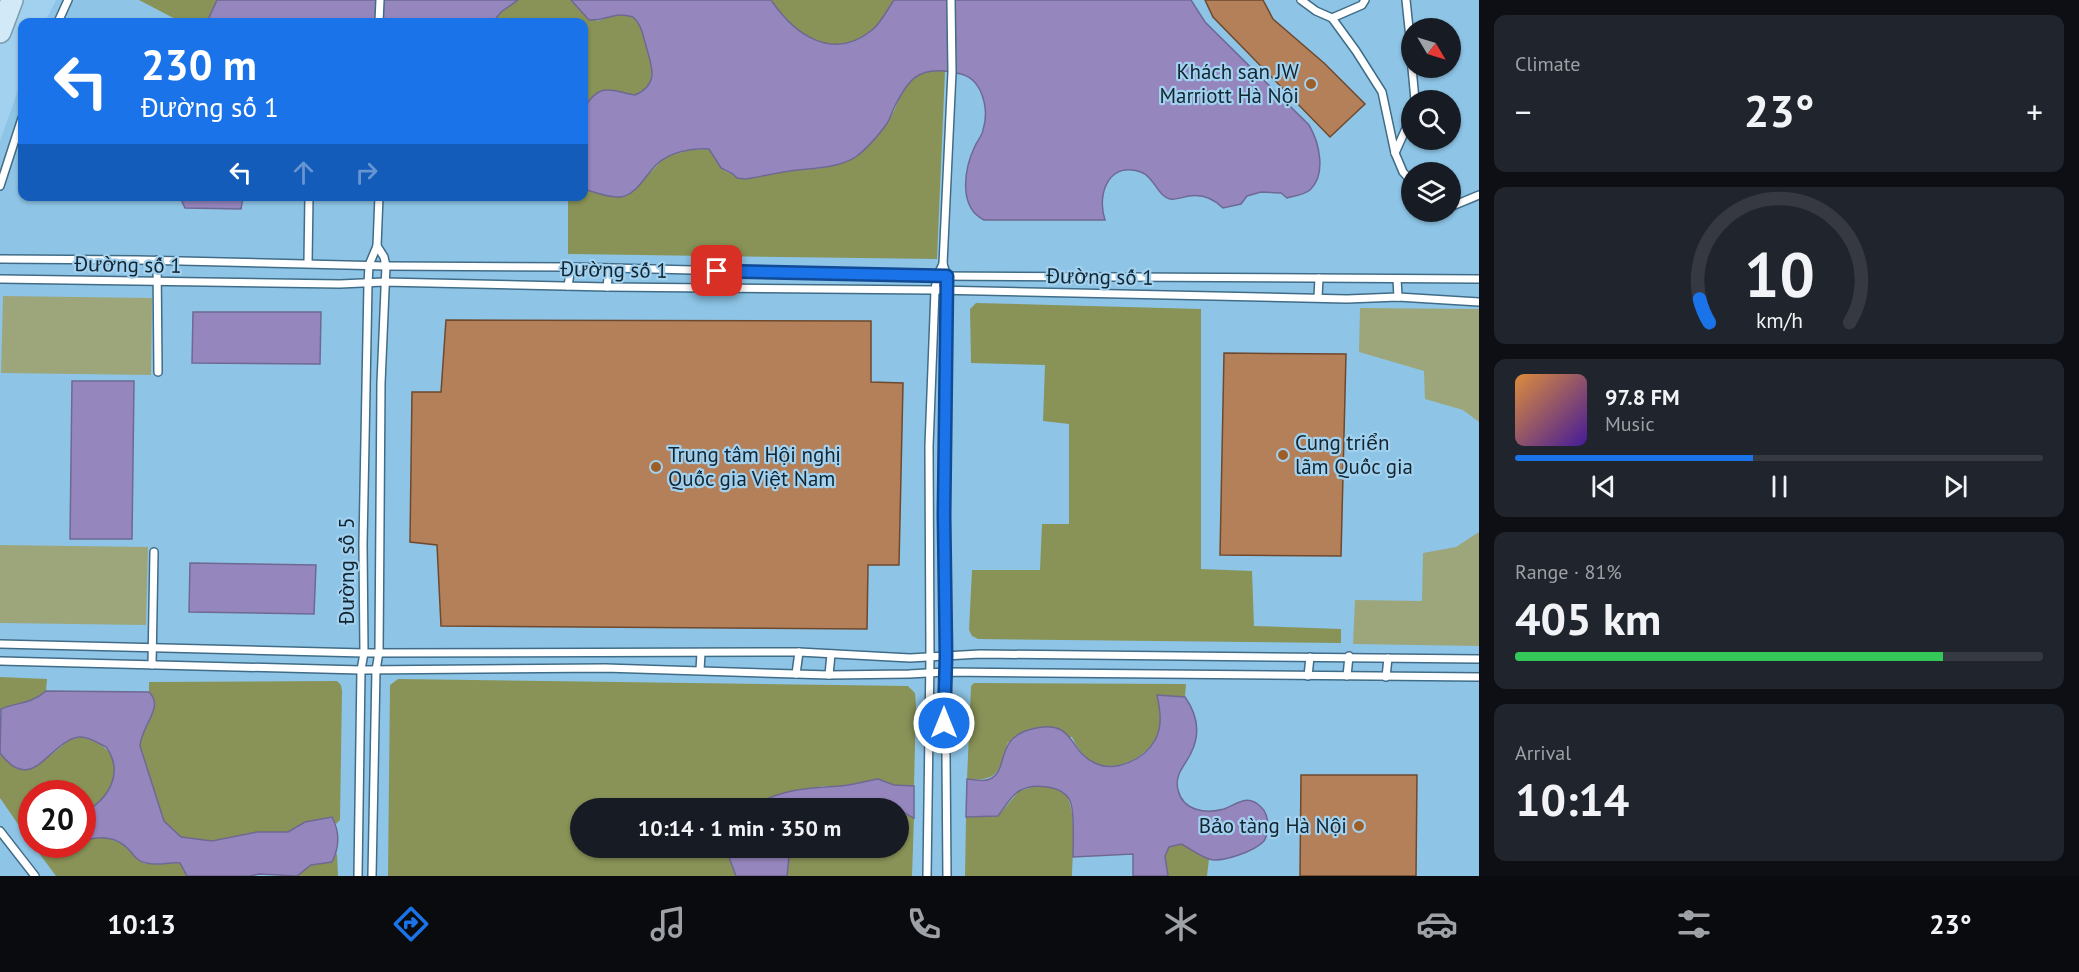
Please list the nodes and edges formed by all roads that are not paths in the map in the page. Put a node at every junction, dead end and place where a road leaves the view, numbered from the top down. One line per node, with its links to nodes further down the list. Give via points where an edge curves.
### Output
1 (12, 0): 12 (main road)
2 (68, 0): 8 (lane)
3 (380, 0): 9 (lane)
4 (951, 0): 26 (lane, via 952,72)
5 (1301, 0): 10 (lane)
6 (1406, 0): 11 (lane)
7 (1361, 2): 10 (lane)
8 (60, 18)
9 (379, 18)
10 (1332, 18): 15 (lane, via 1382,92)
11 (1408, 18)
12 (0, 32)
13 (18, 130): 17 (lane)
14 (1401, 140): 15 (lane)
15 (1395, 153): 16 (lane)
16 (1401, 167)
17 (0, 186)
18 (1479, 195): 21 (lane)
19 (309, 201): 25 (lane)
20 (379, 201): 22 (lane)
21 (1461, 202)
22 (377, 246): 27 (lane, Đường số 5); 28 (lane)
23 (0, 259): 24 (lane, Đường số 1)
24 (157, 260): 25 (lane, Đường số 1); 41 (lane)
25 (308, 263): 27 (lane, Đường số 1)
26 (943, 264): 35 (lane); 36 (lane)
27 (369, 265): 28 (lane, Đường số 1); 43 (lane, Đường số 5)
28 (386, 266): 29 (lane, Đường số 1); 42 (lane, Đường số 5)
29 (571, 267): 30 (lane, Đường số 1); 44 (lane)
30 (609, 269): 31 (lane, Đường số 1); 47 (lane)
31 (671, 271): 32 (lane, Đường số 1); 45 (lane)
32 (698, 271): 33 (lane, Đường số 1); 46 (lane)
33 (795, 273): 34 (lane, Đường số 1); 48 (lane)
34 (830, 274): 35 (lane, Đường số 1); 49 (lane)
35 (938, 276): 36 (lane, Đường số 1); 50 (lane)
36 (947, 276): 37 (lane, Đường số 1); 51 (lane)
37 (1318, 278): 39 (lane, Đường số 1); 52 (lane)
38 (0, 279): 41 (lane, Đường số 1)
39 (1397, 279): 40 (lane, Đường số 1); 53 (lane)
40 (1479, 279)
41 (157, 282): 43 (lane, Đường số 1); 55 (lane)
42 (384, 282): 43 (lane, Đường số 1); 44 (lane, Đường số 1); 63 (lane, Đường số 5)
43 (368, 284): 65 (lane, Đường số 5)
44 (568, 286): 47 (lane, Đường số 1)
45 (672, 287): 46 (lane, Đường số 1); 47 (lane, Đường số 1)
46 (700, 287): 48 (lane, Đường số 1)
47 (607, 288)
48 (793, 288): 49 (lane, Đường số 1)
49 (830, 289): 50 (lane, Đường số 1)
50 (935, 290): 51 (lane, Đường số 1); 57 (lane)
51 (946, 291): 52 (lane, Đường số 1); 56 (lane)
52 (1318, 297): 53 (lane, Đường số 1)
53 (1398, 297): 54 (lane, Đường số 1)
54 (1479, 302)
55 (158, 372)
56 (945, 443): 57 (lane); 59 (lane)
57 (929, 446): 58 (lane)
58 (929, 514): 59 (lane); 70 (lane)
59 (944, 515): 68 (lane)
60 (154, 552): 62 (lane)
61 (0, 644): 62 (lane)
62 (153, 648): 65 (lane); 75 (lane)
63 (379, 652): 65 (lane); 66 (lane); 77 (lane, Đường số 5)
64 (799, 652): 66 (lane); 67 (lane); 81 (lane)
65 (364, 653): 76 (lane, Đường số 5)
66 (701, 653): 78 (lane)
67 (831, 654): 70 (lane); 82 (lane)
68 (946, 656): 70 (lane); 71 (lane); 80 (lane)
69 (1349, 656): 71 (lane); 72 (lane); 84 (lane)
70 (930, 657): 79 (lane)
71 (1310, 657): 83 (lane)
72 (1388, 658): 73 (lane); 85 (lane)
73 (1479, 659)
74 (0, 662): 75 (lane)
75 (152, 665): 76 (lane)
76 (361, 670): 77 (lane); 89 (lane, Đường số 5)
77 (376, 670): 78 (lane); 90 (lane, Đường số 5)
78 (700, 670): 81 (lane)
79 (929, 672): 80 (lane); 82 (lane); 91 (lane)
80 (946, 672): 83 (lane); 92 (lane)
81 (796, 674): 82 (lane)
82 (829, 675)
83 (1308, 676): 84 (lane)
84 (1347, 676): 85 (lane)
85 (1386, 677): 86 (lane)
86 (1479, 677)
87 (0, 831): 88 (lane)
88 (35, 876)
89 (358, 876)
90 (372, 876)
91 (927, 876)
92 (947, 876)

